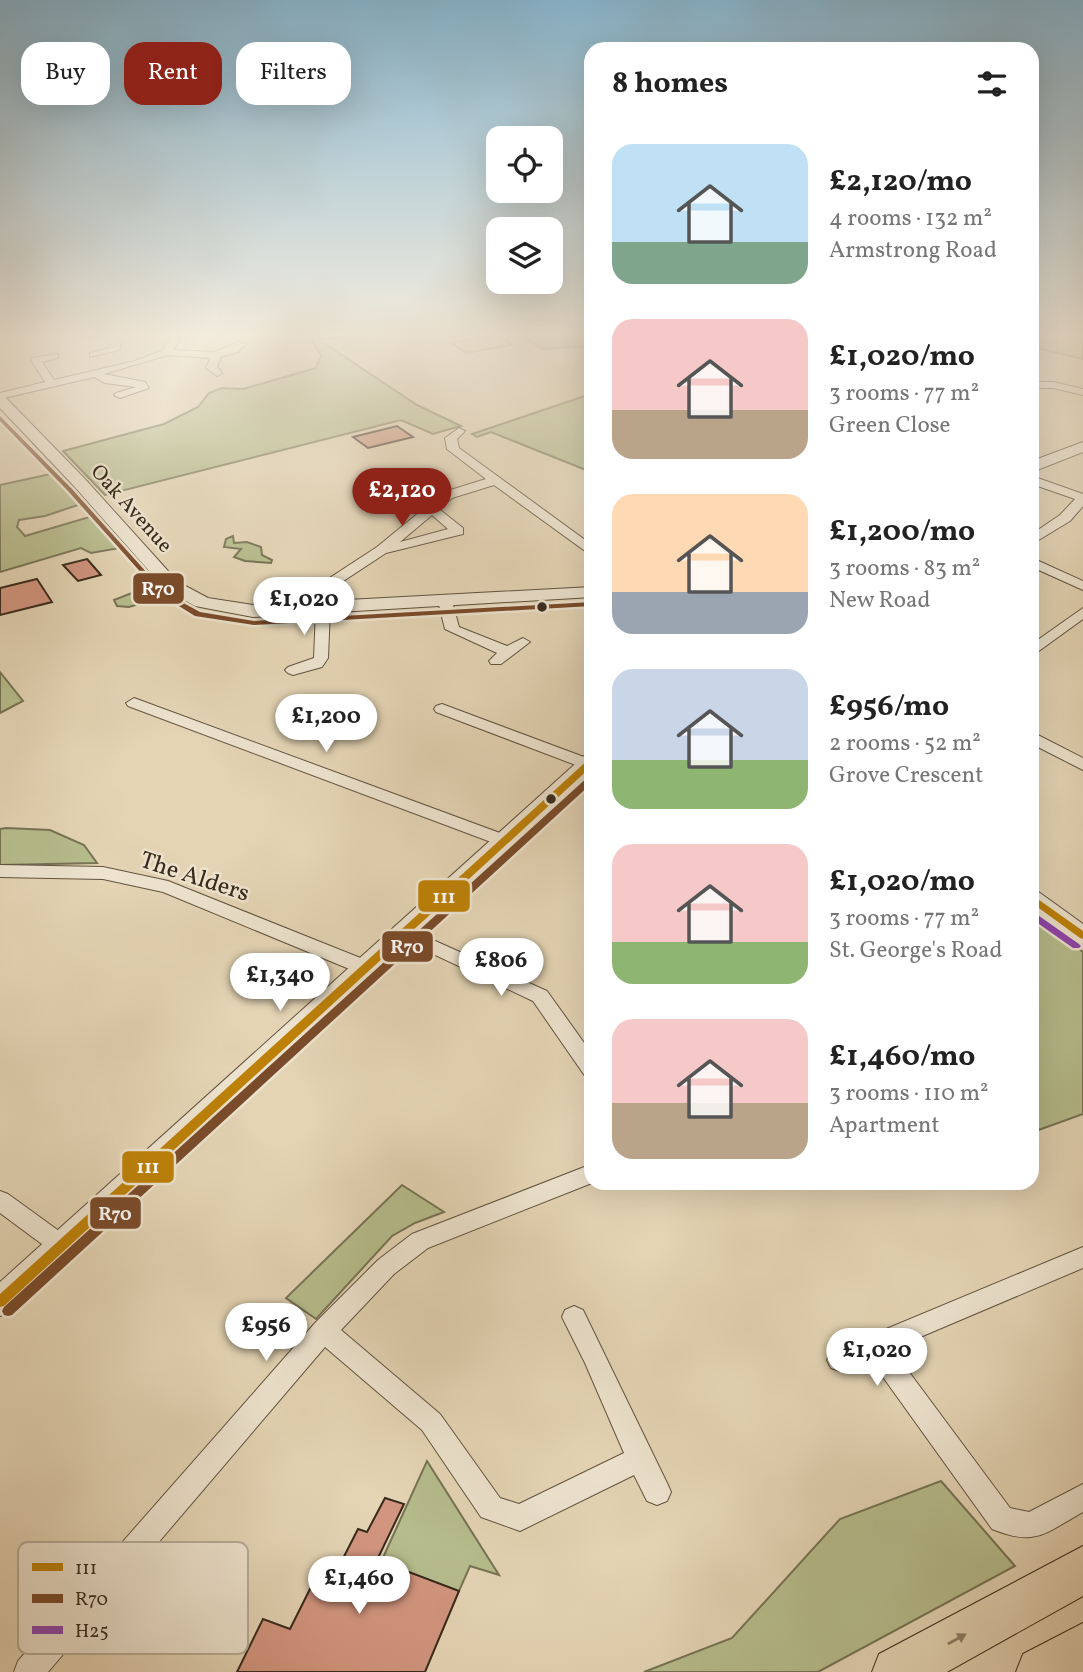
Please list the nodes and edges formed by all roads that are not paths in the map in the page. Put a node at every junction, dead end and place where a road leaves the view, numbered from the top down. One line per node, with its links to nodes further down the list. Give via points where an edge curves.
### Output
1 (12, 411): 18 (street, Oak Avenue, via 187,598 207,606 253,611)
2 (459, 430): 5 (street, via 451,438 453,449)
3 (1083, 447): 4 (street)
4 (1039, 464)
5 (494, 481): 8 (street, via 448,495); 11 (street)
6 (1039, 482): 7 (street)
7 (1083, 498): 10 (street)
8 (431, 508): 13 (street); 13 (street, via 458,531)
9 (584, 534): 11 (street)
10 (1039, 536)
11 (570, 538): 12 (street)
12 (584, 547)
13 (382, 550): 18 (street, via 315,592)
14 (1039, 565): 15 (street)
15 (1083, 586)
16 (584, 592): 17 (street)
17 (445, 601): 19 (street); 21 (street, via 452,629 502,657)
18 (303, 609): 19 (street)
19 (323, 609): 23 (street, via 321,658 317,664)
20 (1083, 612): 22 (street)
21 (523, 642)
22 (1039, 647)
23 (293, 670)
24 (134, 703): 30 (street)
25 (442, 709): 27 (street)
26 (1039, 741): 28 (street)
27 (584, 760)
28 (1083, 765)
29 (584, 767): 30 (street)
30 (505, 841): 33 (street)
31 (0, 871): 35 (street, The Alders, via 103,873 168,887)
32 (1039, 903): 34 (street)
33 (404, 933): 35 (street); 36 (street, via 540,996)
34 (1083, 936)
35 (366, 968): 39 (street)
36 (584, 1059)
37 (584, 1176): 43 (street, via 420,1241 386,1267)
38 (0, 1200): 39 (street)
39 (62, 1246): 41 (street)
40 (1083, 1258): 44 (street)
41 (0, 1302)
42 (574, 1317): 46 (street, via 606,1378)
43 (324, 1331): 46 (street, via 430,1422 491,1508 520,1518); 49 (street)
44 (875, 1345): 45 (street); 48 (street, via 1002,1520 1031,1526)
45 (840, 1360)
46 (638, 1459): 47 (street)
47 (657, 1492)
48 (1083, 1497)
49 (141, 1542)
50 (1083, 1570): 54 (highway, one-way to 50)
51 (1083, 1648): 55 (highway)
52 (45, 1654): 53 (street)
53 (29, 1672)
54 (897, 1672)
55 (1041, 1672)

